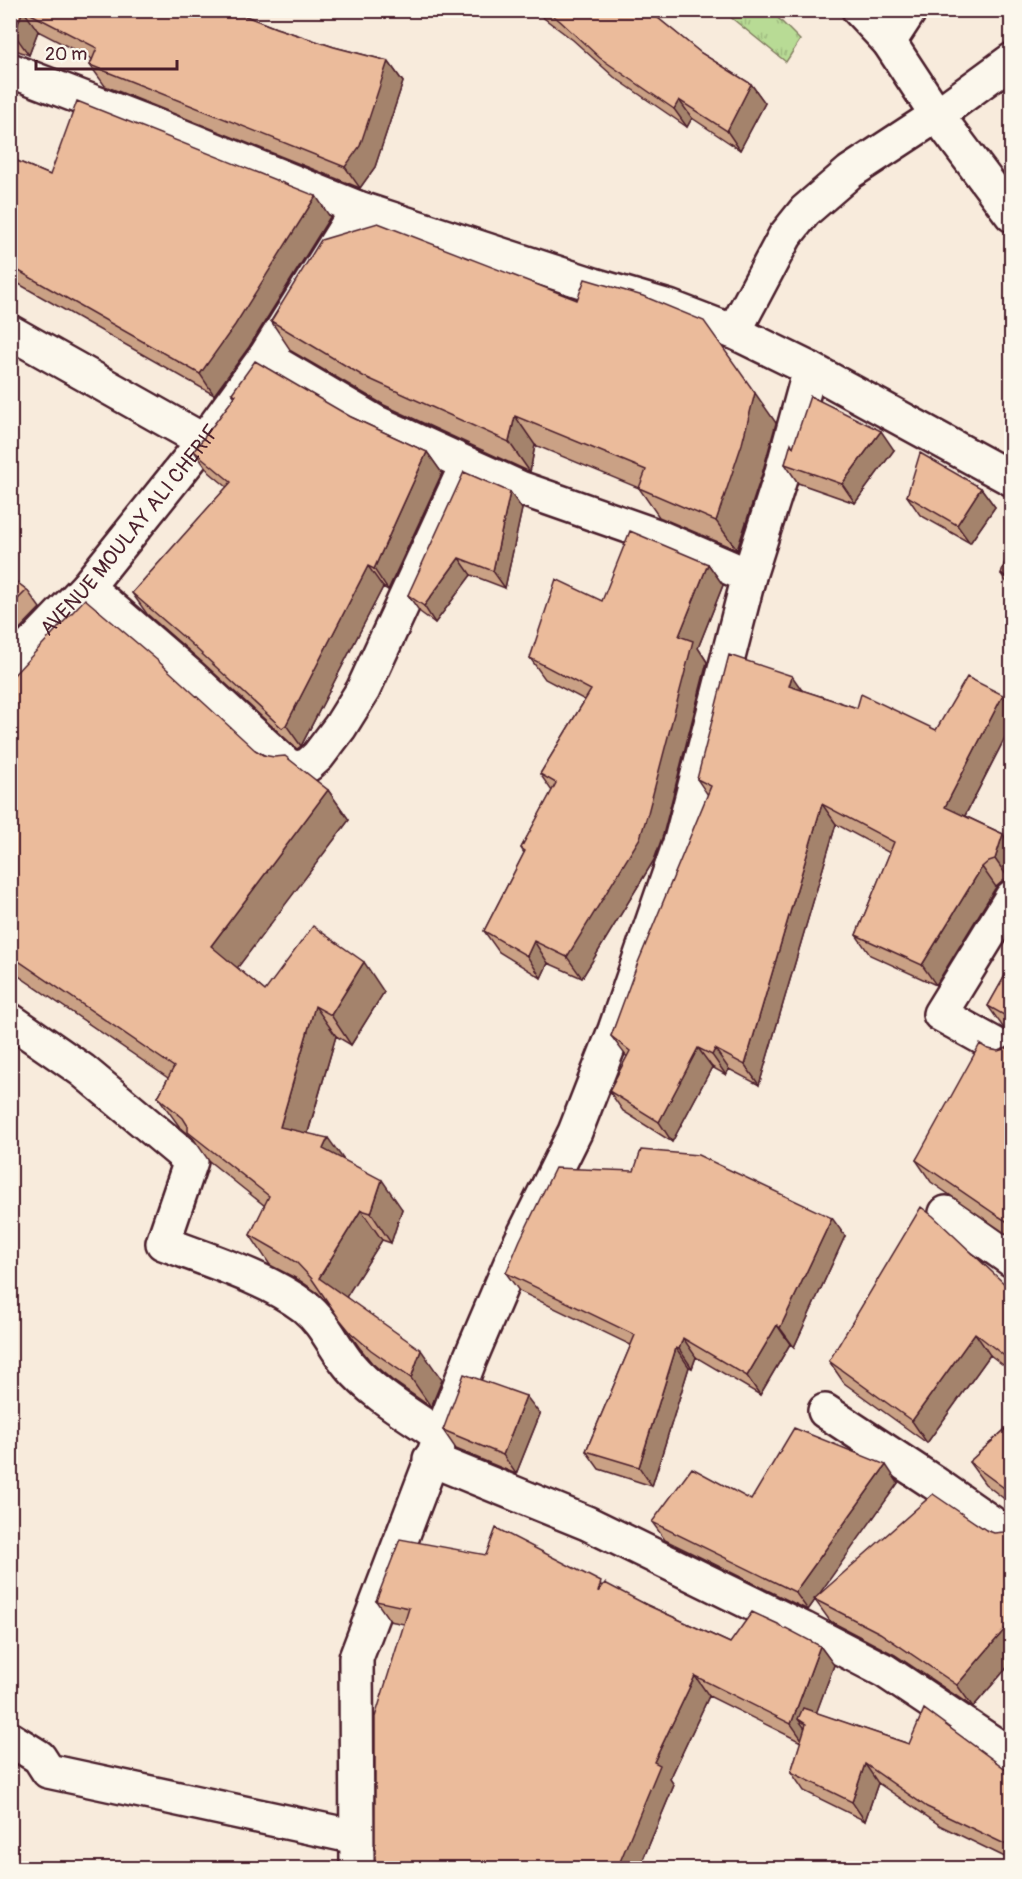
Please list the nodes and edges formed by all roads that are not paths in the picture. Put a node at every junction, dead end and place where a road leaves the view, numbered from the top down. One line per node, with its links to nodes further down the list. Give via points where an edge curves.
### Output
1 (860, 10): 3 (street)
2 (910, 10): 3 (street)
3 (889, 42): 6 (street)
4 (1011, 60): 6 (street)
5 (10, 70): 7 (street)
6 (938, 115): 8 (street); 10 (street, via 850,172 805,211 785,236)
7 (358, 208): 10 (street); 11 (street, AVENUE MOULAY ALI CHERIF)
8 (1011, 215)
9 (10, 332): 13 (street)
10 (734, 332): 12 (street)
11 (265, 357): 13 (street, AVENUE MOULAY ALI CHERIF); 14 (street, via 375,422)
12 (810, 369): 15 (street); 16 (street)
13 (204, 441): 17 (street, AVENUE MOULAY ALI CHERIF)
14 (467, 464): 16 (street, via 520,488 654,535); 17 (street, via 363,690 340,727 308,765 288,766)
15 (1011, 479)
16 (749, 576): 25 (street, via 681,840 615,1030 575,1132 516,1251)
17 (87, 587): 18 (street, AVENUE MOULAY ALI CHERIF)
18 (10, 667)
19 (1011, 897): 21 (street, via 940,1014)
20 (10, 1020): 25 (street, via 82,1070 191,1161 163,1243 235,1270 305,1307 349,1365)
21 (1011, 1054)
22 (946, 1213): 23 (street)
23 (1011, 1260)
24 (825, 1411): 26 (street)
25 (435, 1447): 28 (street, via 804,1629 885,1671); 29 (street, via 356,1658)
26 (1011, 1537)
27 (10, 1739): 29 (street, via 39,1757 48,1771)
28 (1007, 1743)
29 (357, 1853)

